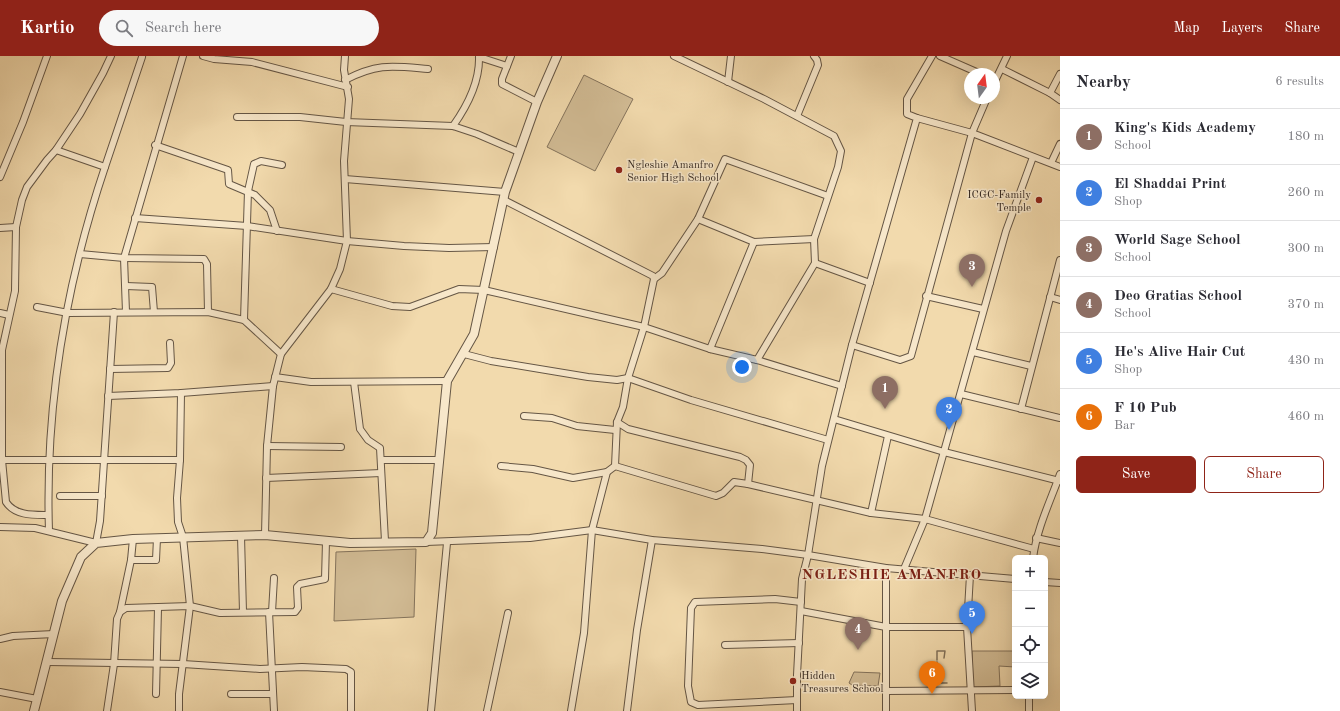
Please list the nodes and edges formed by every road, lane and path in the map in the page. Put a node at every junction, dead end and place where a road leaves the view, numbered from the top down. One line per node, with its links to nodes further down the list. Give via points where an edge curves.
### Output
1 (47, 56): 45 (street)
2 (110, 56): 38 (street, via 91,96)
3 (183, 56): 37 (street)
4 (203, 56): 16 (street, via 214,59)
5 (345, 56): 23 (street)
6 (479, 56): 17 (street); 34 (street, via 475,86 468,103)
7 (511, 56): 17 (street)
8 (557, 56): 28 (street)
9 (674, 56): 24 (street)
10 (731, 56): 24 (street)
11 (814, 56): 30 (street, via 818,65)
12 (932, 56): 32 (street, via 907,99 907,114)
13 (940, 56): 18 (street)
14 (1007, 56): 20 (street)
15 (142, 57): 43 (street)
16 (252, 59): 25 (street)
17 (507, 66): 28 (street, via 502,84)
18 (967, 68)
19 (428, 69): 23 (street, via 380,66)
20 (1002, 69): 21 (street); 26 (street)
21 (1000, 72)
22 (1060, 74): 26 (street)
23 (345, 80): 25 (street)
24 (728, 82): 30 (street)
25 (348, 87): 33 (street)
26 (1050, 93): 27 (street)
27 (1060, 100)
28 (537, 102): 39 (street)
29 (984, 104): 35 (street)
30 (796, 116): 49 (street, via 834,136 839,144 841,151 838,166)
31 (237, 117): 33 (street, via 300,117)
32 (917, 118): 35 (street); 65 (street)
33 (346, 122): 34 (street); 46 (street)
34 (453, 126): 39 (street)
35 (972, 132): 40 (street); 69 (street)
36 (1060, 144): 41 (street)
37 (156, 145): 47 (street, via 228,170 229,184); 50 (street)
38 (56, 150): 43 (street); 54 (street, via 27,187)
39 (519, 152): 48 (street)
40 (1033, 157): 41 (street); 73 (street, via 1006,231)
41 (1051, 163): 44 (street)
42 (282, 165): 47 (street, via 256,162)
43 (105, 167): 60 (street)
44 (1060, 167)
45 (0, 177)
46 (345, 179): 48 (street); 57 (street)
47 (248, 191): 52 (street); 55 (street, via 270,210)
48 (505, 196): 59 (street); 64 (street, via 563,231 646,272)
49 (828, 196): 51 (street, via 725,160); 56 (street)
50 (135, 218): 52 (street); 61 (street)
51 (698, 219): 58 (street); 64 (street, via 662,273)
52 (247, 226): 55 (street); 81 (street)
53 (0, 228): 54 (street)
54 (16, 228): 80 (street, via 15,291)
55 (277, 231): 57 (street)
56 (814, 239): 58 (street); 63 (street)
57 (347, 241): 59 (street, via 441,248); 67 (street, via 340,269)
58 (754, 242): 85 (street)
59 (494, 247): 68 (street)
60 (80, 254): 61 (street); 79 (street)
61 (124, 258): 66 (street); 77 (street, via 204,259 207,264)
62 (1060, 260): 70 (street)
63 (815, 263): 65 (street); 89 (street)
64 (654, 279): 82 (street)
65 (870, 283): 84 (street)
66 (126, 286): 75 (street); 76 (street, via 152,287)
67 (331, 289): 68 (street, via 392,306 410,307 459,289); 87 (street)
68 (484, 290): 82 (street); 88 (street, via 474,334)
69 (926, 296): 73 (street); 84 (street, via 910,356 906,359 900,360)
70 (1050, 297): 71 (street); 90 (street)
71 (1060, 300)
72 (37, 307): 79 (street)
73 (983, 309): 86 (street)
74 (114, 312): 75 (street); 79 (street); 91 (street)
75 (126, 312): 76 (street)
76 (154, 312): 77 (street)
77 (208, 312): 81 (street)
78 (0, 313): 80 (street)
79 (68, 313): 116 (street, via 55,385)
80 (9, 315): 112 (street, via 2,350)
81 (244, 320): 87 (street)
82 (644, 327): 85 (street); 93 (street)
83 (170, 343): 91 (street, via 171,364 168,368)
84 (852, 345): 97 (street)
85 (710, 349): 89 (street)
86 (973, 352): 90 (street); 99 (street)
87 (282, 354): 92 (street)
88 (464, 354): 93 (street, via 588,377 617,380); 94 (street)
89 (757, 360): 97 (street)
90 (1031, 366): 101 (street)
91 (110, 369): 100 (street)
92 (275, 377): 95 (street, via 310,382); 96 (street)
93 (628, 378): 105 (street); 108 (street, via 691,400)
94 (447, 381): 95 (street); 115 (street)
95 (354, 382): 114 (street, via 360,428 368,440 380,448)
96 (273, 386): 98 (street); 109 (street)
97 (842, 386): 104 (street)
98 (181, 393): 100 (street); 113 (street)
99 (961, 394): 101 (street); 111 (street)
100 (108, 396): 117 (street)
101 (1020, 409): 103 (street)
102 (524, 416): 106 (street, via 552,418 577,426)
103 (1060, 418)
104 (834, 419): 107 (street); 108 (street)
105 (617, 422): 106 (street); 125 (street, via 628,429 746,460 750,465)
106 (615, 430): 119 (street)
107 (888, 436): 111 (street); 129 (street)
108 (828, 440): 128 (street)
109 (267, 446): 110 (street); 123 (street)
110 (341, 447)
111 (944, 452): 124 (street); 131 (street)
112 (2, 460): 116 (street); 130 (street, via 7,504 26,514)
113 (180, 460): 117 (street); 137 (street, via 177,498 178,522)
114 (381, 460): 115 (street); 120 (street)
115 (438, 460): 144 (street, via 432,533)
116 (50, 461): 117 (street); 130 (street)
117 (104, 461): 127 (street)
118 (501, 466): 121 (street, via 534,469 573,478)
119 (615, 466): 121 (street); 125 (street, via 716,496 734,482)
120 (381, 472): 123 (street); 143 (street)
121 (607, 472): 133 (street)
122 (1060, 474): 124 (street)
123 (266, 478): 136 (street)
124 (1059, 481): 139 (street)
125 (748, 484): 128 (street)
126 (60, 496): 127 (street)
127 (102, 496): 145 (street)
128 (816, 501): 129 (street); 149 (street)
129 (871, 513): 131 (street)
130 (48, 515): 134 (street)
131 (926, 519): 148 (street); 153 (street)
132 (0, 526): 134 (street, via 20,526)
133 (592, 530): 141 (street); 146 (street, via 530,538); 195 (street, via 584,633)
134 (49, 531): 145 (street)
135 (241, 536): 136 (street); 137 (street); 164 (street)
136 (265, 536): 142 (street)
137 (183, 537): 138 (street); 160 (street)
138 (157, 538): 140 (street); 151 (street, via 156,560)
139 (1036, 538): 147 (street); 148 (street)
140 (133, 539): 145 (street); 151 (street)
141 (652, 540): 149 (street); 196 (street)
142 (326, 541): 143 (street); 165 (street, via 325,579 300,584 297,587 298,608 295,612)
143 (385, 541): 144 (street)
144 (426, 542): 146 (street)
145 (96, 543): 169 (street, via 81,557 69,583)
146 (447, 543): 193 (street)
147 (1060, 543)
148 (1034, 549): 150 (street)
149 (808, 555): 152 (street); 159 (street, via 802,579)
150 (1033, 555)
151 (131, 560): 163 (street)
152 (886, 568): 153 (street); 167 (street)
153 (904, 569): 154 (street)
154 (970, 575): 156 (street); 168 (street)
155 (274, 578): 165 (street)
156 (1012, 579)
157 (1048, 582): 158 (street)
158 (1060, 583)
159 (801, 602): 162 (street); 187 (street, via 774,599 695,602 691,608 688,686 692,702 698,705)
160 (190, 606): 161 (street); 164 (street, via 220,613); 176 (street)
161 (158, 608): 163 (street, via 126,608); 175 (street)
162 (801, 611): 167 (street); 171 (street)
163 (120, 612): 174 (street, via 117,619)
164 (243, 612): 165 (street)
165 (270, 612): 177 (street)
166 (508, 612): 194 (street)
167 (886, 627): 168 (street); 179 (street)
168 (967, 627): 180 (street)
169 (54, 634): 170 (street); 173 (street)
170 (0, 639)
171 (799, 643): 172 (street); 187 (street)
172 (725, 645)
173 (48, 662): 174 (street); 185 (street)
174 (114, 664): 175 (street); 189 (street)
175 (156, 664): 176 (street); 182 (street)
176 (183, 664): 177 (street); 190 (street)
177 (272, 669): 184 (street); 192 (street, via 302,667 349,670)
178 (1012, 690): 180 (street)
179 (886, 691): 180 (street); 198 (street)
180 (969, 691): 199 (street)
181 (0, 692): 185 (street)
182 (156, 694)
183 (231, 694): 184 (street)
184 (273, 694): 191 (street)
185 (37, 699): 188 (street)
186 (1029, 699): 200 (street)
187 (797, 700): 197 (street)
188 (34, 711)
189 (106, 711)
190 (179, 711)
191 (274, 711)
192 (351, 711)
193 (431, 711)
194 (487, 711)
195 (571, 711)
196 (627, 711)
197 (797, 711)
198 (886, 711)
199 (972, 711)
200 (1029, 711)

